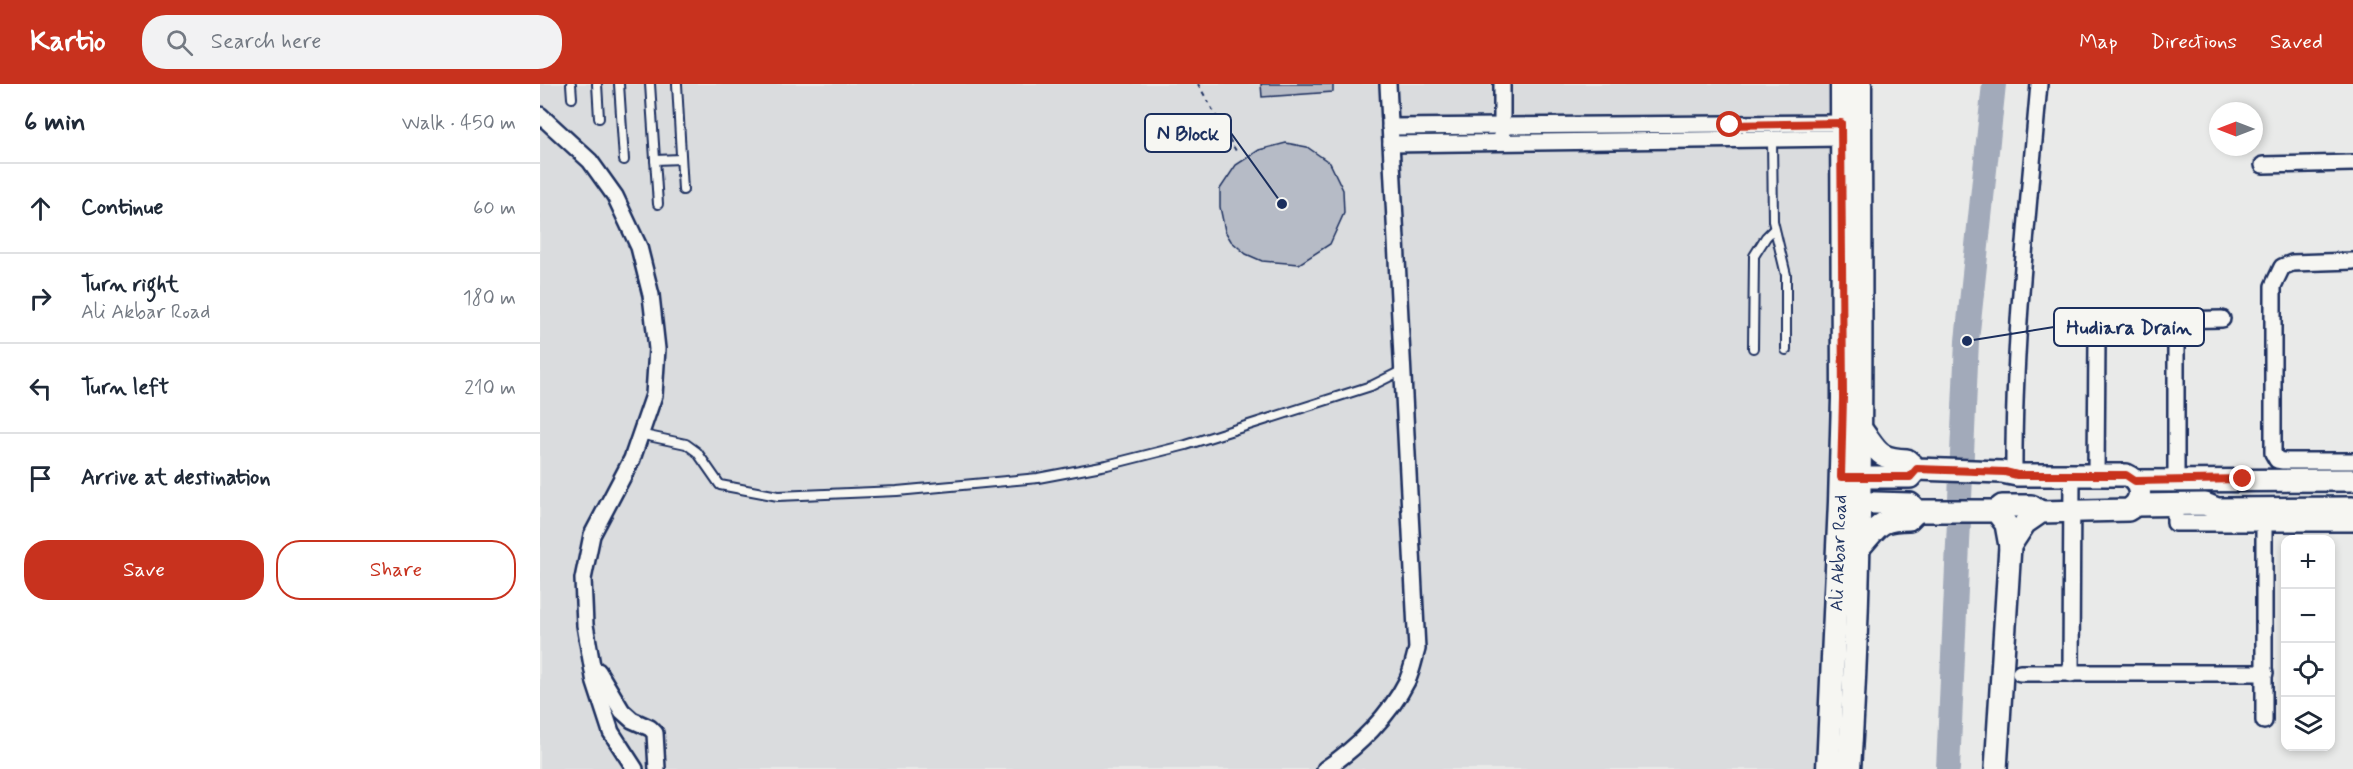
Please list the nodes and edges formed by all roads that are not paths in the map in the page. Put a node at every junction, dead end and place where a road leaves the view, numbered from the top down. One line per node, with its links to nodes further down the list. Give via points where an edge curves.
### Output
1 (571, 84): 11 (lane)
2 (597, 84): 13 (lane)
3 (619, 84): 20 (lane)
4 (650, 84): 21 (lane)
5 (677, 84): 19 (lane)
6 (1388, 84): 14 (street)
7 (1502, 84): 16 (street)
8 (1842, 84): 15 (main road, Ali Akbar Road)
9 (1860, 84): 33 (main road, Ali Akbar Road)
10 (2039, 84): 37 (street, via 2019,308)
11 (572, 98)
12 (540, 115): 34 (street, via 590,161 615,196 639,247 651,295 657,349 654,395)
13 (599, 118)
14 (1390, 127): 16 (street); 18 (street)
15 (1842, 130): 16 (street); 17 (street); 40 (main road, Ali Akbar Road)
16 (1502, 134): 17 (street); 18 (street)
17 (1772, 139): 26 (lane)
18 (1391, 144): 32 (street)
19 (681, 159): 21 (lane); 24 (lane)
20 (624, 160)
21 (655, 160): 25 (lane)
22 (2353, 163): 23 (street)
23 (2263, 165)
24 (683, 190)
25 (658, 204)
26 (1774, 229): 30 (lane, via 1754,256); 31 (lane, via 1785,275)
27 (2353, 261): 35 (street, via 2292,263 2282,267 2273,286 2273,453 2283,461)
28 (2176, 320): 29 (street); 39 (street, via 2105,322 2099,330); 41 (street)
29 (2222, 320)
30 (1753, 348)
31 (1786, 350)
32 (1404, 369): 34 (lane, via 1360,389 1186,445 1107,465 1038,478 897,491 778,496 720,485 697,452 686,444); 62 (street, via 1417,649 1408,680 1388,709 1347,754)
33 (1861, 429): 36 (main road, via 1880,454 1907,460); 40 (main road, Ali Akbar Road)
34 (639, 434): 55 (street, via 632,459 592,535 583,579)
35 (2353, 461)
36 (1917, 469): 37 (main road); 40 (main road, via 1910,477)
37 (2012, 474): 38 (main road); 47 (main road)
38 (2072, 475): 39 (main road); 50 (street)
39 (2096, 475): 43 (main road, via 2126,475)
40 (1850, 477): 44 (main road, Ali Akbar Road)
41 (2176, 480): 42 (main road); 43 (main road)
42 (2353, 480)
43 (2135, 481): 45 (main road, via 2140,492)
44 (1850, 502): 48 (main road, via 1910,504); 54 (main road, Ali Akbar Road); 63 (main road, Ali Akbar Road)
45 (2136, 505): 50 (main road, via 2124,511); 51 (main road, via 2205,504)
46 (2353, 508): 51 (main road)
47 (2031, 509): 49 (main road, via 2002,506); 50 (main road); 53 (main road)
48 (1917, 511): 49 (main road); 54 (main road, via 1909,519 1883,522)
49 (1995, 511): 53 (main road, via 2006,524)
50 (2071, 512): 58 (street)
51 (2264, 515): 52 (street); 57 (street)
52 (2353, 523)
53 (2010, 546): 65 (main road)
54 (1859, 548): 64 (main road, Ali Akbar Road)
55 (589, 655): 60 (street, via 611,732); 61 (street, via 622,711 654,734)
56 (2020, 673): 58 (street)
57 (2265, 673): 58 (street); 59 (street)
58 (2071, 674)
59 (2264, 721)
60 (634, 769)
61 (657, 769)
62 (1325, 769)
63 (1828, 769)
64 (1849, 769)
65 (1996, 769)

